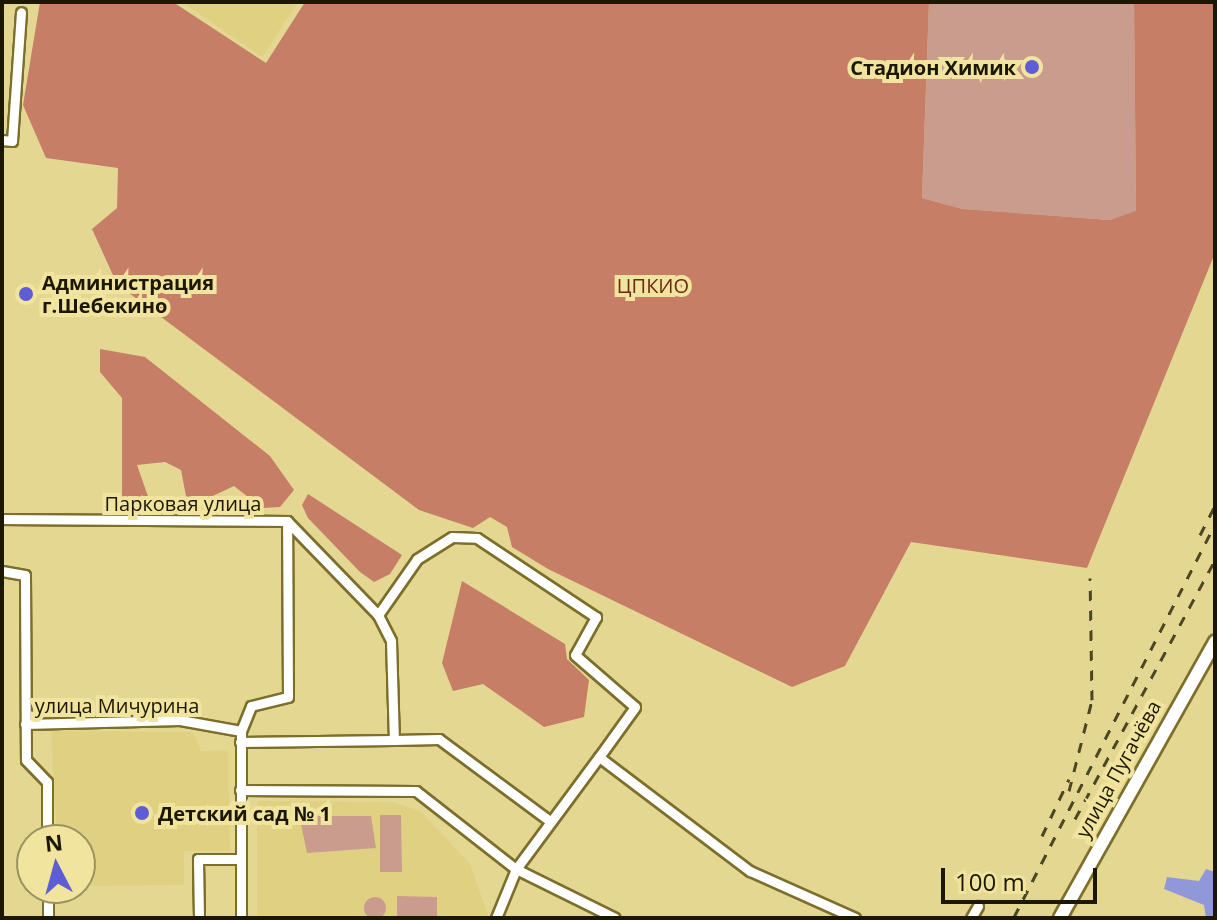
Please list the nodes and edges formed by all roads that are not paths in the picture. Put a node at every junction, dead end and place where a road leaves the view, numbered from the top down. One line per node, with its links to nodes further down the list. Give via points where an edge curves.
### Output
1 (21, 12): 2 (street, via 12,141)
2 (2, 140)
3 (2, 519): 4 (street, Парковая улица)
4 (287, 521): 6 (street, Парковая улица); 9 (street, via 288,697 251,706)
5 (2, 571): 8 (street, улица Мичурина, via 25,575)
6 (378, 615): 10 (street, Парковая улица, via 391,641); 11 (street, via 417,559 452,537 477,538 596,617 575,655 635,707)
7 (1215, 642): 24 (street, улица Пугачёва)
8 (25, 724): 9 (street, улица Мичурина, via 180,720); 14 (street, via 26,760 47,782)
9 (241, 736): 10 (street); 12 (street)
10 (394, 740): 13 (street, via 439,739)
11 (599, 757): 13 (street); 22 (street, via 750,871)
12 (240, 790): 15 (street); 16 (street, via 416,791)
13 (550, 821): 16 (street)
14 (47, 824)
15 (240, 859): 18 (street, via 198,859); 19 (street)
16 (516, 869): 20 (street); 21 (street)
17 (978, 906): 23 (street)
18 (199, 918)
19 (241, 918)
20 (496, 918)
21 (615, 918)
22 (855, 918)
23 (971, 918)
24 (1060, 918)

